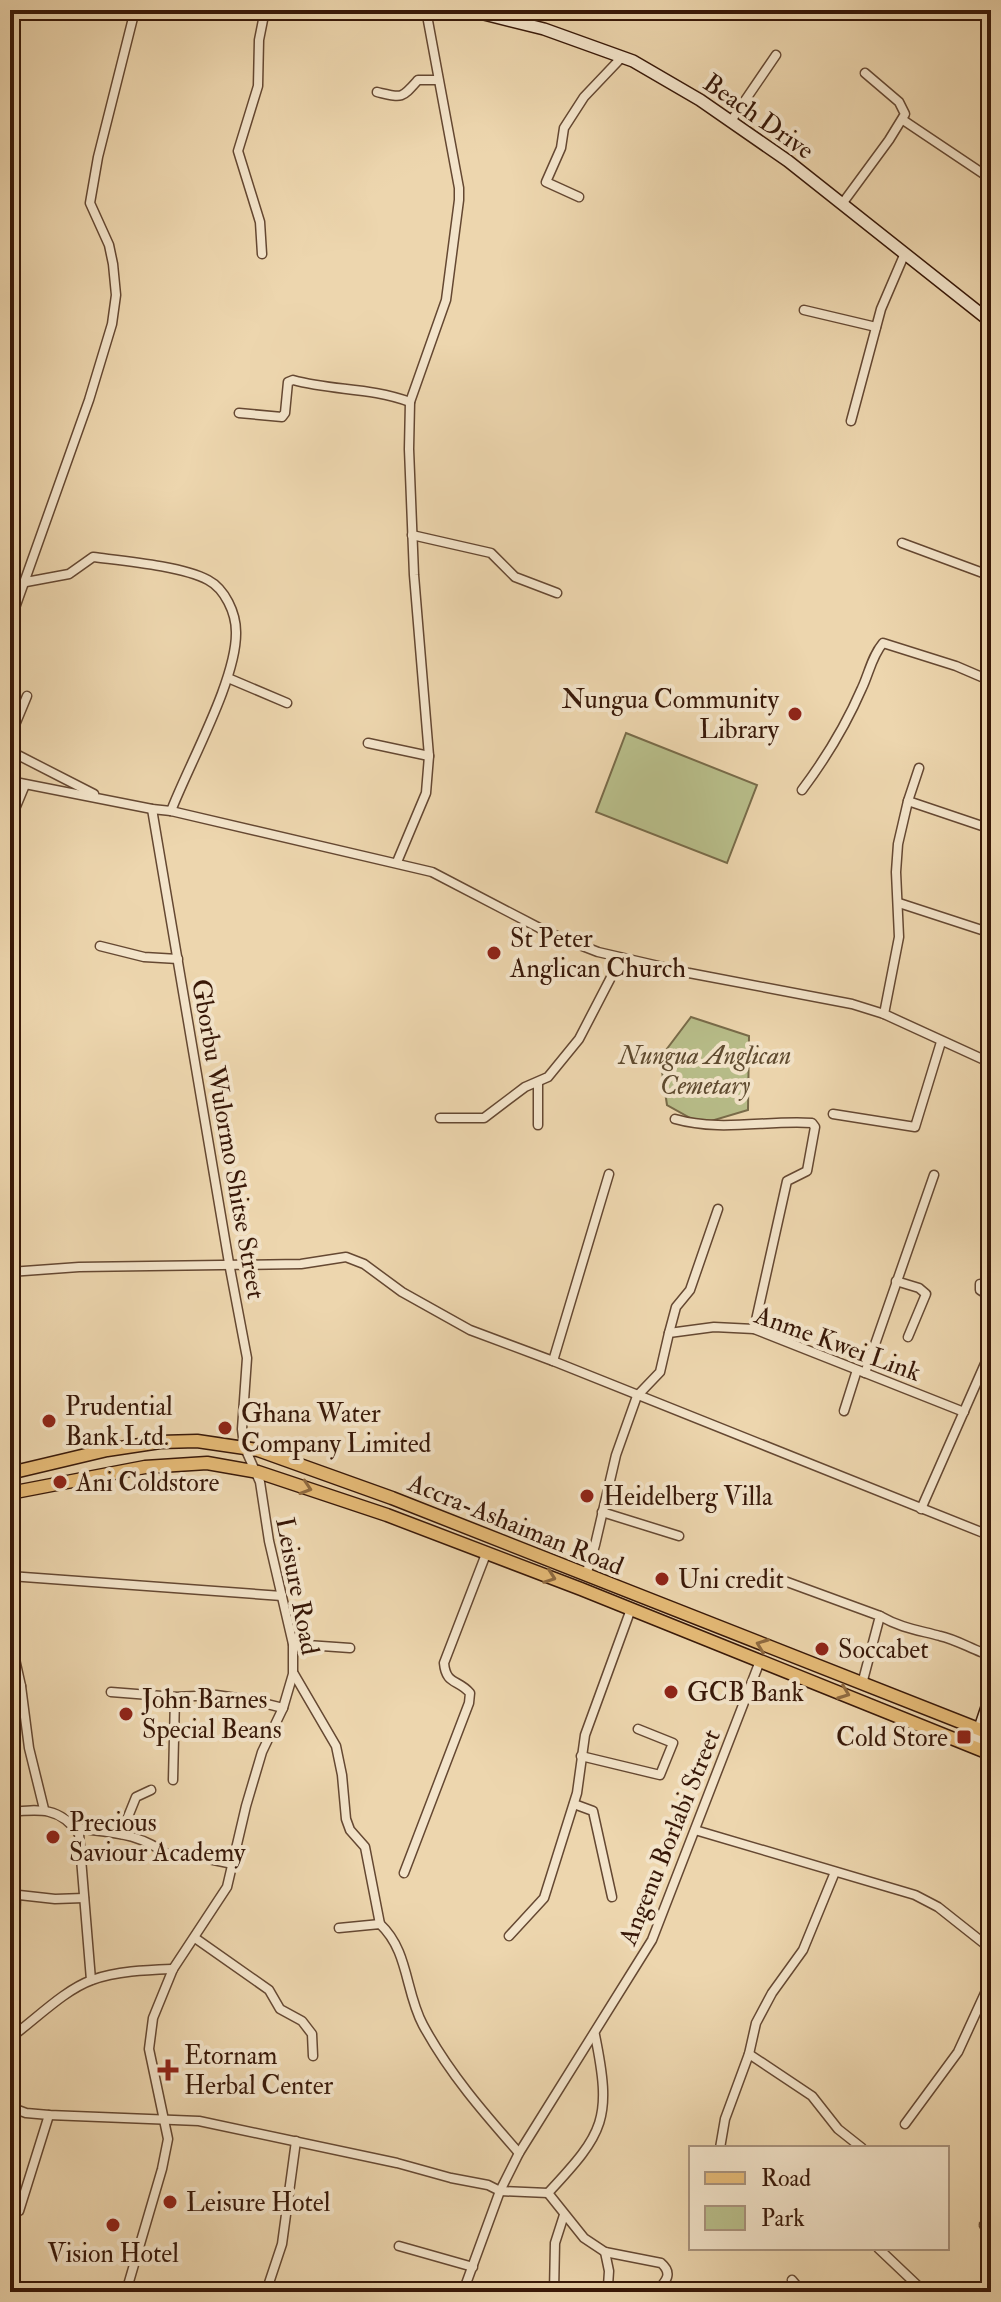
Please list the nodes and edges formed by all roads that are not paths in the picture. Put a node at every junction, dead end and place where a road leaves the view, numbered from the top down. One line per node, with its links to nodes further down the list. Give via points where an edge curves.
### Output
1 (135, 10): 26 (street, via 90,203 113,264 112,324)
2 (265, 10): 16 (street, via 258,86 238,151 260,222)
3 (426, 10): 8 (street)
4 (468, 10): 6 (street, Beach Drive, via 544,29)
5 (776, 55): 11 (street)
6 (622, 57): 11 (street, Beach Drive); 13 (street, via 584,97 564,128 546,182)
7 (865, 73): 10 (street, via 899,102)
8 (438, 80): 9 (street, via 418,80 399,97); 20 (street, via 459,200 446,300)
9 (377, 92)
10 (903, 120): 12 (street); 14 (street)
11 (731, 121): 14 (street, Beach Drive)
12 (991, 179)
13 (579, 197)
14 (842, 204): 15 (street, Beach Drive)
15 (905, 253): 18 (street, Beach Drive); 19 (street)
16 (262, 254)
17 (804, 310): 19 (street)
18 (991, 322)
19 (876, 327): 22 (street)
20 (410, 402): 21 (street, via 382,392 293,380 288,382 282,417); 23 (street)
21 (239, 413)
22 (851, 421)
23 (412, 535): 27 (street, via 491,553 515,577); 36 (street)
24 (902, 543): 25 (street)
25 (991, 576)
26 (26, 582): 28 (street); 29 (street, via 69,574 93,557 191,572 224,595 235,623)
27 (557, 593)
28 (10, 622)
29 (228, 678): 32 (street); 44 (street)
30 (991, 681): 40 (street, via 883,643 833,745)
31 (27, 696): 33 (street)
32 (287, 703)
33 (10, 737)
34 (368, 743): 36 (street)
35 (10, 751): 41 (street)
36 (429, 756): 47 (street, via 426,793)
37 (919, 768): 42 (street)
38 (10, 781): 39 (street)
39 (25, 785): 41 (street); 45 (street)
40 (802, 790)
41 (102, 798): 43 (street)
42 (908, 801): 46 (street); 48 (street, via 898,844)
43 (152, 809): 44 (street); 52 (street, Gborbu Wulormo Shitse Street)
44 (171, 811): 47 (street)
45 (10, 821)
46 (991, 829)
47 (397, 862): 51 (street, via 444,877 549,933)
48 (899, 903): 49 (street); 53 (street, via 899,937)
49 (991, 933)
50 (100, 946): 52 (street)
51 (621, 958): 53 (street); 56 (street, via 579,1039)
52 (178, 959): 64 (street, Gborbu Wulormo Shitse Street)
53 (884, 1014): 54 (street)
54 (941, 1042): 55 (street); 57 (street, via 915,1127)
55 (991, 1063)
56 (538, 1084): 58 (street, via 525,1087 484,1118); 60 (street)
57 (833, 1114)
58 (440, 1118)
59 (675, 1119): 69 (street, via 725,1127 791,1121 815,1127 807,1171 787,1181)
60 (538, 1125)
61 (609, 1174): 73 (street)
62 (934, 1175): 66 (street)
63 (718, 1209): 70 (street)
64 (229, 1263): 65 (street); 73 (street, via 354,1258 470,1330); 78 (street, Gborbu Wulormo Shitse Street, via 247,1358)
65 (10, 1272)
66 (896, 1281): 71 (street, via 926,1294); 74 (street)
67 (980, 1284): 68 (street)
68 (991, 1297)
69 (754, 1329): 70 (street, Anme Kwei Link); 74 (street, Anme Kwei Link)
70 (669, 1333): 75 (street, via 660,1372)
71 (908, 1337)
72 (991, 1350): 77 (street)
73 (553, 1361): 75 (street)
74 (861, 1371): 76 (street); 77 (street, Anme Kwei Link)
75 (637, 1396): 82 (street); 83 (street)
76 (844, 1411)
77 (964, 1412): 82 (street)
78 (244, 1446): 79 (street, Gborbu Wulormo Shitse Street); 80 (main road, Accra-Ashaiman Road, via 160,1442); 87 (main road, Accra-Ashaiman Road)
79 (258, 1472): 81 (main road, Accra-Ashaiman Road, via 207,1463 145,1467); 86 (main road, Accra-Ashaiman Road, one-way to 86); 90 (street, Leisure Road)
80 (10, 1473)
81 (10, 1493)
82 (921, 1509): 85 (street)
83 (602, 1512): 84 (street); 87 (street)
84 (679, 1536)
85 (991, 1536)
86 (486, 1554): 91 (main road, Accra-Ashaiman Road, one-way to 91); 123 (street, via 444,1663 445,1674 470,1693 469,1703)
87 (586, 1575): 99 (main road, Accra-Ashaiman Road, one-way to 87)
88 (768, 1575): 92 (street)
89 (10, 1576): 90 (street)
90 (282, 1596): 94 (street, Leisure Road)
91 (631, 1609): 97 (main road, Accra-Ashaiman Road); 110 (street)
92 (880, 1616): 96 (street); 99 (street)
93 (10, 1637): 100 (street)
94 (293, 1644): 95 (street); 98 (street, Leisure Road)
95 (350, 1648)
96 (981, 1652)
97 (760, 1661): 108 (main road, Accra-Ashaiman Road, one-way to 108); 117 (street, Angenu Borlabi Street)
98 (293, 1674): 105 (street, Leisure Road); 127 (street, via 336,1746 346,1819 365,1847)
99 (862, 1684): 107 (main road, Accra-Ashaiman Road)
100 (21, 1686): 101 (street); 114 (street)
101 (10, 1687)
102 (111, 1692): 104 (street)
103 (991, 1695): 107 (street)
104 (175, 1697): 105 (street, via 216,1695); 111 (street)
105 (283, 1708): 121 (street, Leisure Road, via 262,1752)
106 (638, 1729): 110 (street, via 673,1743 660,1775)
107 (985, 1732): 108 (street)
108 (974, 1746): 109 (main road, Accra-Ashaiman Road)
109 (991, 1754)
110 (581, 1756): 113 (street)
111 (173, 1780)
112 (151, 1790): 118 (street, via 136,1797)
113 (574, 1804): 125 (street, via 593,1811); 129 (street, via 544,1898)
114 (44, 1809): 115 (street); 116 (street)
115 (10, 1812)
116 (75, 1828): 118 (street); 126 (street)
117 (695, 1830): 122 (street); 136 (street, Angenu Borlabi Street, via 652,1940)
118 (121, 1834): 119 (street)
119 (171, 1857)
120 (199, 1857): 121 (street)
121 (233, 1864): 130 (street, Leisure Road, via 227,1887)
122 (835, 1872): 131 (street, via 915,1895); 138 (street, via 803,1950 756,2023)
123 (404, 1873)
124 (13, 1894): 126 (street); 132 (street)
125 (612, 1897)
126 (84, 1898): 134 (street)
127 (380, 1924): 128 (street); 147 (street, via 393,1936 421,2021 445,2064)
128 (339, 1928)
129 (509, 1936)
130 (195, 1938): 133 (street, Leisure Road); 139 (street, via 269,1990 280,2009 302,2021 312,2034)
131 (991, 1949)
132 (10, 1962)
133 (173, 1969): 134 (street); 142 (street, Leisure Road, via 153,2018 149,2049)
134 (91, 1980): 137 (street)
135 (991, 1980): 143 (street, via 958,2052)
136 (595, 2035): 147 (street, Angenu Borlabi Street); 149 (street, via 603,2116 595,2138)
137 (10, 2038)
138 (749, 2054): 145 (street); 146 (street, via 812,2096)
139 (313, 2056)
140 (10, 2107): 141 (street)
141 (49, 2115): 142 (street); 150 (street)
142 (166, 2121): 144 (street, via 199,2121); 158 (street, Leisure Road, via 162,2169)
143 (905, 2124)
144 (296, 2141): 148 (street); 159 (street, via 282,2244)
145 (720, 2146)
146 (859, 2146)
147 (519, 2153): 148 (street, Angenu Borlabi Street)
148 (500, 2191): 149 (street); 155 (street, Angenu Borlabi Street)
149 (548, 2193): 151 (street)
150 (19, 2211)
151 (564, 2215): 154 (street); 161 (street, via 555,2243)
152 (399, 2246): 155 (street)
153 (880, 2250): 164 (street, via 917,2285)
154 (605, 2252): 157 (street); 162 (street, via 661,2263 667,2281)
155 (473, 2267): 160 (street, Angenu Borlabi Street)
156 (792, 2280): 163 (street)
157 (608, 2286)
158 (126, 2292)
159 (266, 2292)
160 (463, 2292)
161 (554, 2292)
162 (656, 2292)
163 (802, 2292)
164 (916, 2292)

